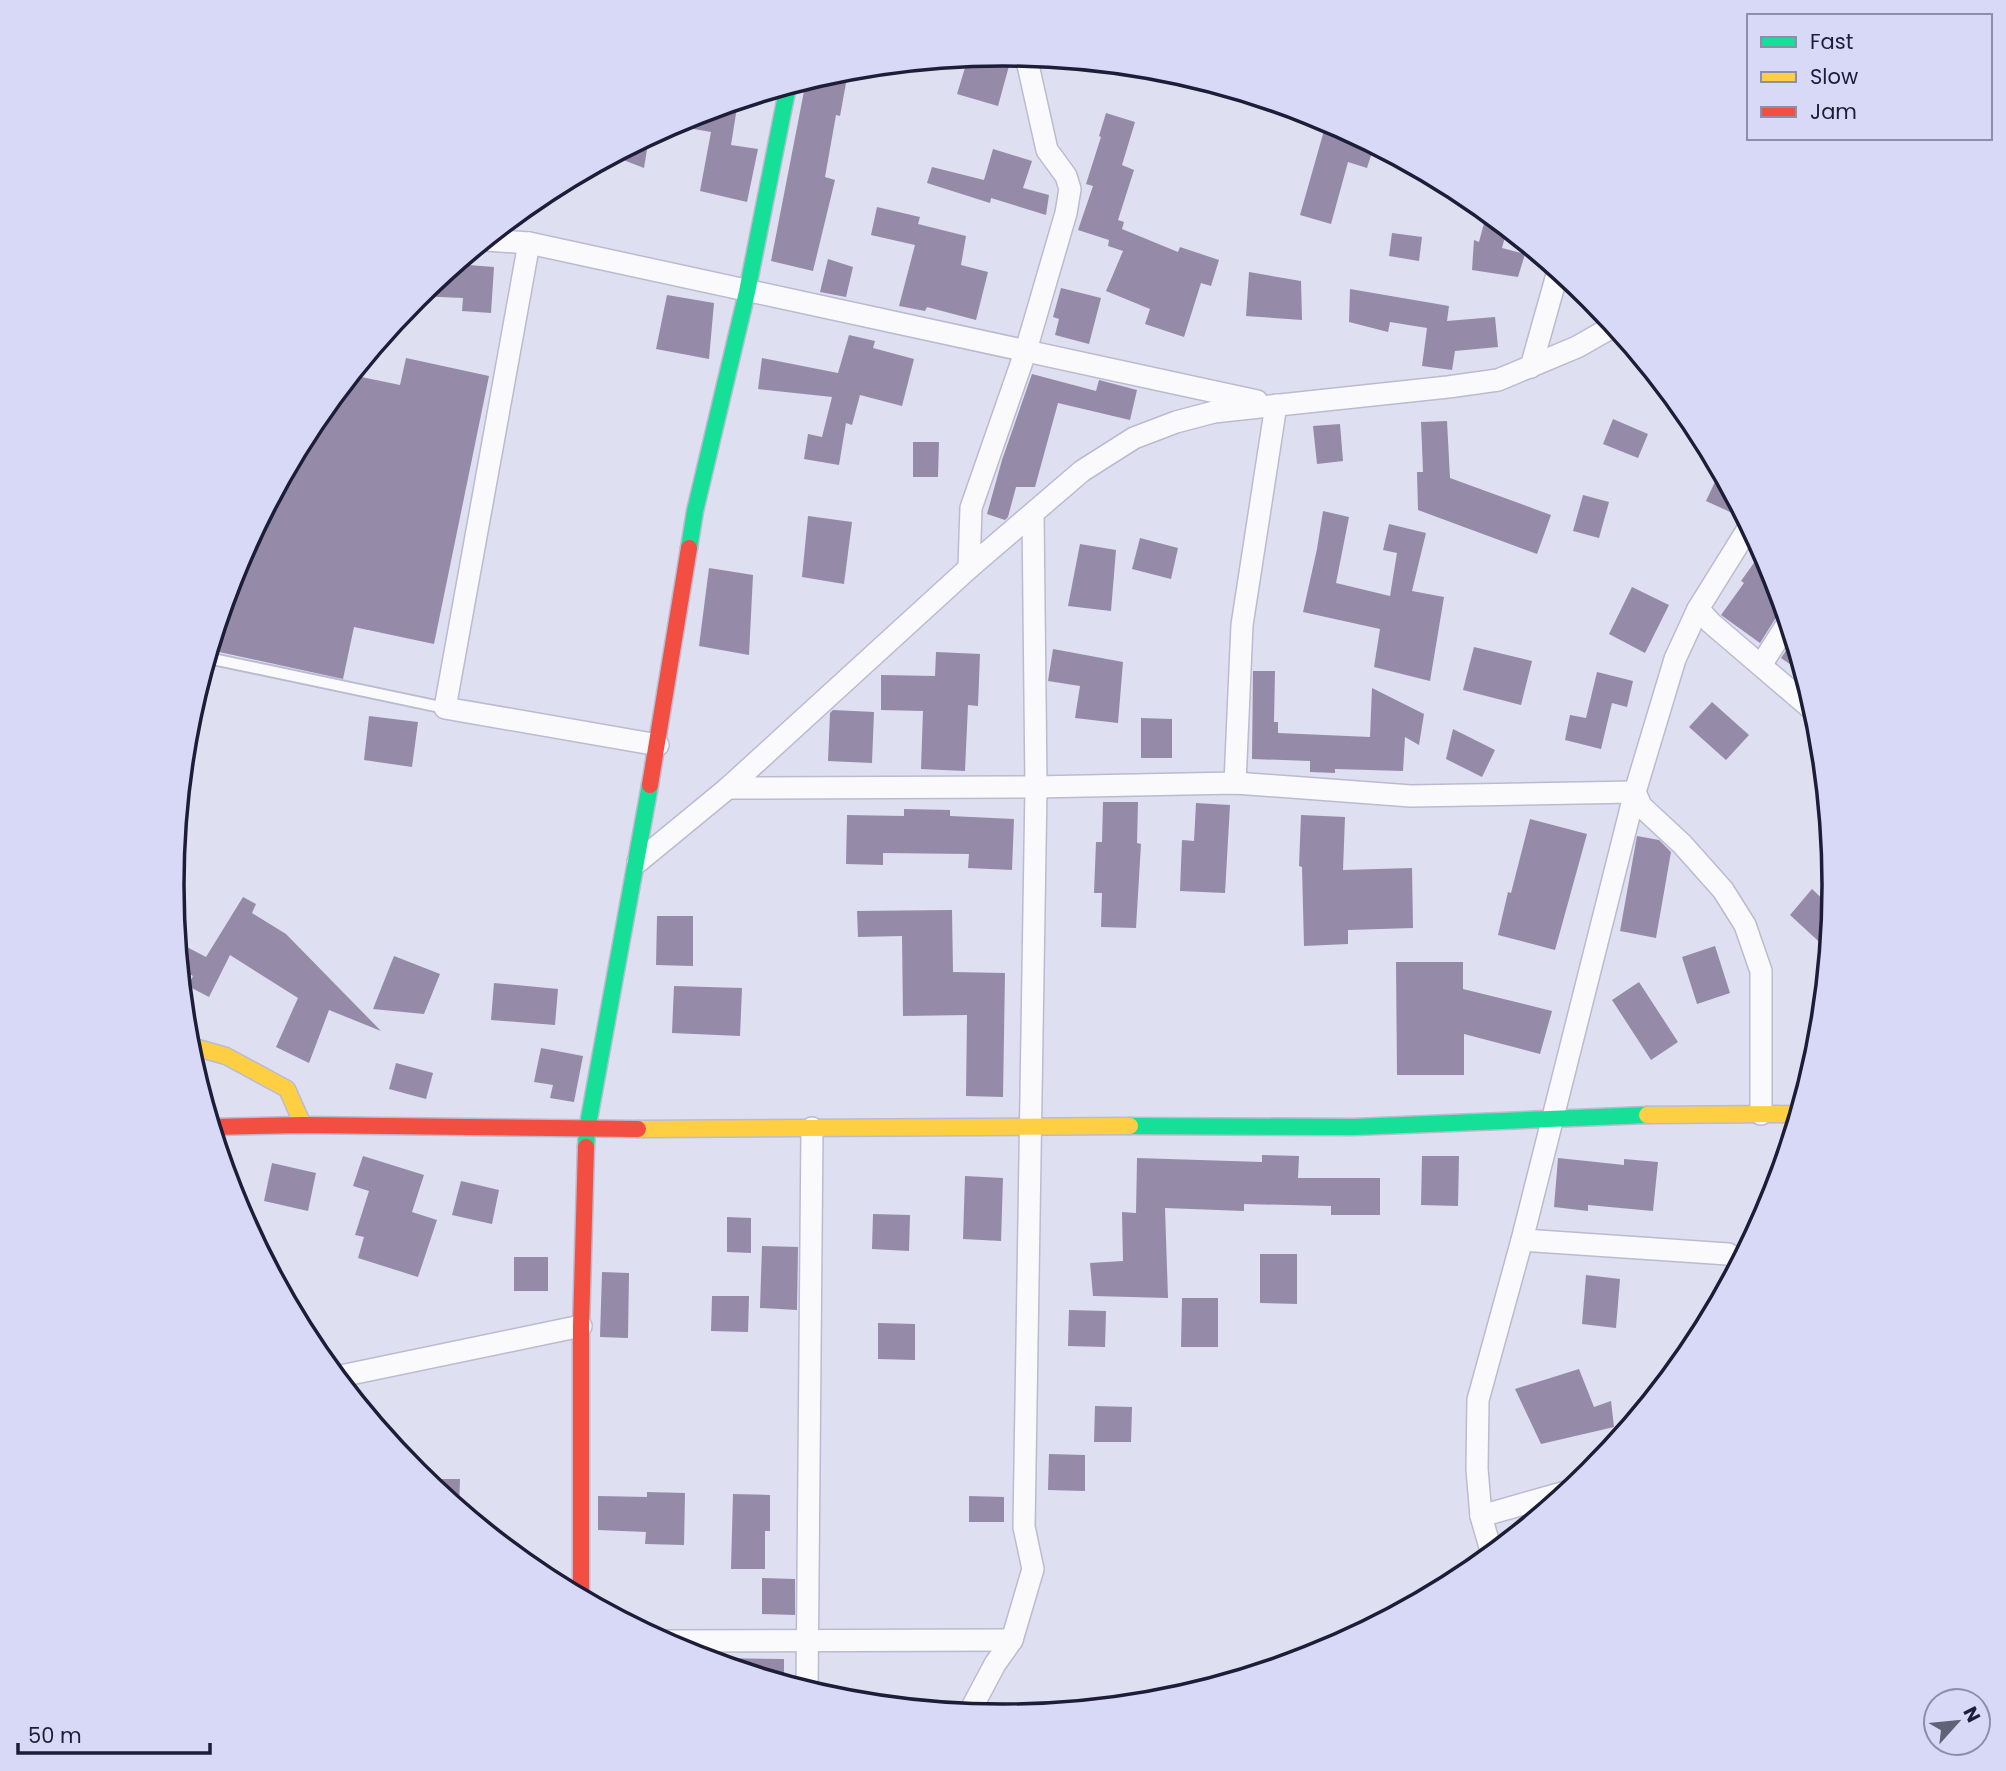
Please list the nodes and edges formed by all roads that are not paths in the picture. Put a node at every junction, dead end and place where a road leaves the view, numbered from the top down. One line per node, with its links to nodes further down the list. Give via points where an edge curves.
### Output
1 (1028, 67): 8 (street, via 1046,150 1070,189)
2 (786, 96): 6 (street)
3 (498, 241): 4 (street)
4 (529, 243): 6 (street); 19 (street)
5 (1555, 281): 9 (street)
6 (747, 292): 8 (street); 20 (street, via 695,511)
7 (1606, 331): 9 (street)
8 (1026, 349): 10 (street); 13 (street, via 971,508)
9 (1531, 367): 10 (street, via 1497,380)
10 (1276, 405): 11 (street, via 1214,412 1135,438 1082,471); 21 (street, via 1242,625)
11 (1033, 514): 13 (street); 22 (street)
12 (1744, 536): 14 (street)
13 (969, 568): 23 (street)
14 (1698, 609): 17 (street); 24 (street, via 1675,659)
15 (1782, 632): 17 (street)
16 (216, 660): 19 (lane)
17 (1760, 666): 18 (street)
18 (1800, 698)
19 (446, 708): 20 (street)
20 (658, 745): 25 (street)
21 (1235, 783): 22 (street); 24 (street, via 1411,796)
22 (1036, 787): 23 (street); 33 (street)
23 (728, 788): 25 (street)
24 (1634, 792): 27 (street, via 1641,806 1723,890 1745,925 1761,971); 29 (street)
25 (638, 862): 34 (street)
26 (201, 1049): 30 (street, via 226,1056 287,1089)
27 (1761, 1114): 28 (street); 29 (street)
28 (1789, 1114)
29 (1551, 1119): 33 (street, via 1354,1127); 35 (street)
30 (303, 1125): 31 (street); 34 (street)
31 (221, 1128)
32 (812, 1128): 33 (street); 34 (street); 45 (street)
33 (1030, 1128): 43 (street, via 1024,1527 1033,1569)
34 (587, 1130): 37 (street)
35 (1522, 1240): 36 (street); 40 (street, via 1478,1400)
36 (1733, 1256)
37 (582, 1326): 38 (street); 42 (street)
38 (346, 1375)
39 (1547, 1497): 40 (street)
40 (1481, 1516): 41 (street)
41 (1489, 1544)
42 (581, 1587)
43 (1012, 1640): 45 (street); 47 (street)
44 (688, 1641): 45 (street)
45 (808, 1641): 46 (street)
46 (807, 1681)
47 (974, 1703)

